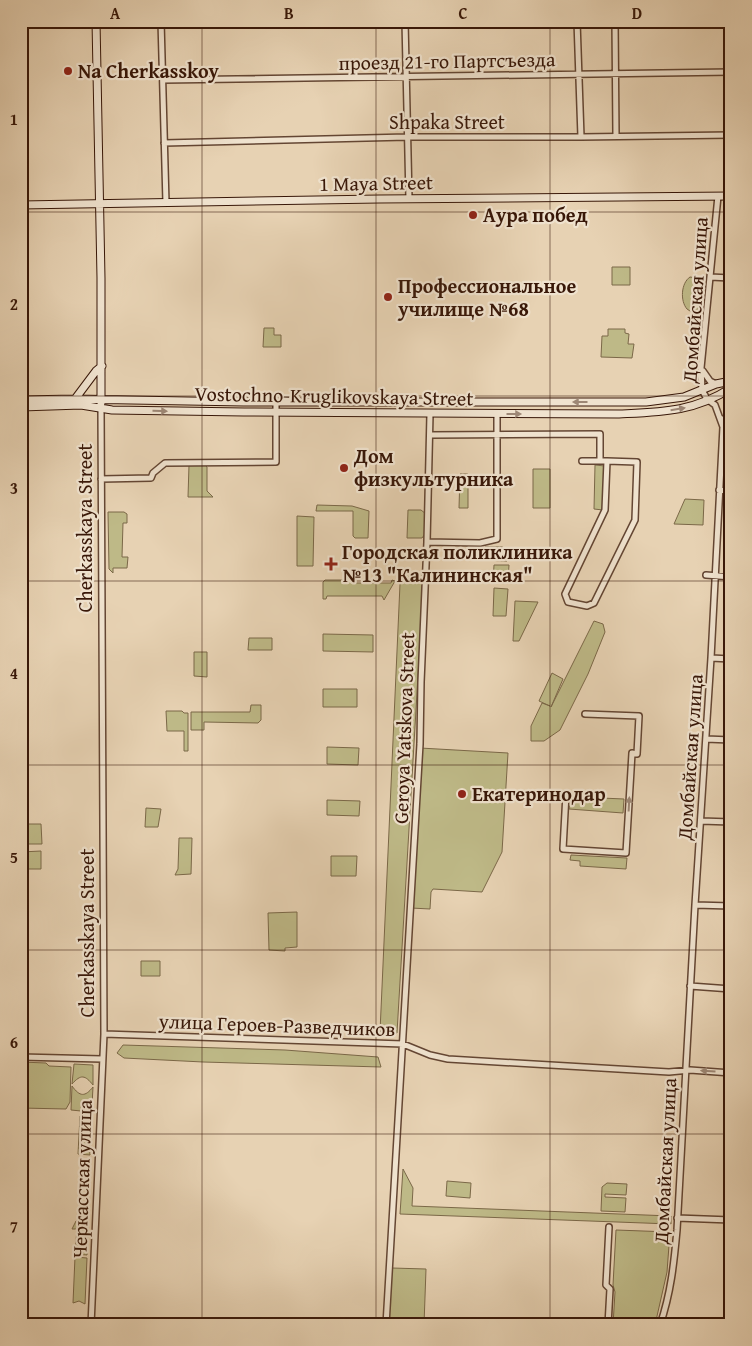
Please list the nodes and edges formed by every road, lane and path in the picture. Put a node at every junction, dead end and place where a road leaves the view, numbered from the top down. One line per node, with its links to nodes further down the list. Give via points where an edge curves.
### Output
1 (96, 21): 19 (street, Cherkasskaya Street)
2 (161, 21): 10 (street)
3 (405, 21): 9 (street)
4 (577, 21): 8 (street)
5 (615, 21): 6 (street)
6 (616, 72): 7 (street, проезд 21-го Партсъезда); 8 (street, проезд 21-го Партсъезда); 12 (street)
7 (731, 72)
8 (579, 74): 9 (street, проезд 21-го Партсъезда); 14 (street)
9 (406, 76): 10 (street, проезд 21-го Партсъезда); 13 (street)
10 (163, 80): 15 (street)
11 (731, 135): 12 (street, Shpaka Street)
12 (616, 136): 14 (street, Shpaka Street)
13 (408, 137): 14 (street, Shpaka Street); 15 (street, Shpaka Street); 18 (street)
14 (581, 137)
15 (164, 143): 20 (street)
16 (718, 196): 17 (street, 1 Maya Street); 18 (street, 1 Maya Street); 22 (street, Домбайская улица)
17 (731, 196)
18 (409, 199): 20 (street, 1 Maya Street)
19 (100, 203): 20 (street, 1 Maya Street); 21 (street, 1 Maya Street); 24 (street, Cherkasskaya Street)
20 (166, 203)
21 (21, 205)
22 (710, 277): 23 (street); 25 (street, Домбайская улица)
23 (731, 278)
24 (102, 366): 30 (street); 33 (street, Cherkasskaya Street)
25 (701, 368): 27 (street, via 705,376); 29 (street, Домбайская улица)
26 (731, 381): 27 (street, Vostochno-Kruglikovskaya Street)
27 (716, 384): 29 (street, Vostochno-Kruglikovskaya Street)
28 (731, 388): 31 (street, Vostochno-Kruglikovskaya Street)
29 (702, 390): 31 (street, Домбайская улица); 35 (street, Vostochno-Kruglikovskaya Street, via 673,399)
30 (75, 399): 32 (street, Vostochno-Kruglikovskaya Street); 33 (street, Vostochno-Kruglikovskaya Street)
31 (708, 399): 39 (street, Vostochno-Kruglikovskaya Street, one-way to 31, via 687,408); 42 (street, Домбайская улица)
32 (21, 400)
33 (102, 400): 34 (street, Vostochno-Kruglikovskaya Street); 37 (street, Cherkasskaya Street)
34 (276, 402): 35 (street, Vostochno-Kruglikovskaya Street, one-way to 34); 38 (street)
35 (646, 402): 39 (street)
36 (21, 407): 37 (street, Vostochno-Kruglikovskaya Street, via 81,405)
37 (101, 409): 38 (street, Vostochno-Kruglikovskaya Street, one-way to 38); 49 (street, Cherkasskaya Street)
38 (276, 412): 40 (street, Vostochno-Kruglikovskaya Street); 49 (street, via 276,462 165,463 151,478)
39 (646, 412): 41 (street, Vostochno-Kruglikovskaya Street, one-way to 39)
40 (430, 414): 41 (street, Vostochno-Kruglikovskaya Street); 44 (street, Geroya Yatskova Street)
41 (497, 414): 45 (street)
42 (722, 419): 43 (street); 50 (street, Домбайская улица)
43 (731, 419)
44 (430, 435): 45 (street); 52 (street, Geroya Yatskova Street)
45 (497, 436): 47 (street, via 600,434); 52 (street, via 498,539 480,543)
46 (582, 461): 47 (street)
47 (600, 461): 48 (street)
48 (607, 461): 48 (street, via 605,510 565,594 568,602 573,604 587,606 594,603 634,520 636,462)
49 (101, 479): 68 (street, Cherkasskaya Street)
50 (720, 490): 51 (street); 54 (street, Домбайская улица)
51 (731, 491)
52 (428, 542): 69 (street, Geroya Yatskova Street)
53 (706, 575): 54 (street)
54 (715, 576): 55 (street); 56 (street, Домбайская улица)
55 (731, 577)
56 (711, 658): 57 (street); 59 (street, Домбайская улица)
57 (731, 659)
58 (585, 714): 61 (street, one-way to 58, via 563,849 626,853 632,753 637,754 639,716)
59 (706, 739): 60 (street); 62 (street, Домбайская улица)
60 (731, 740)
61 (566, 794)
62 (701, 821): 63 (street); 64 (street, Домбайская улица)
63 (731, 822)
64 (695, 905): 65 (street); 66 (street, Домбайская улица)
65 (731, 906)
66 (690, 986): 67 (street); 72 (street, Домбайская улица)
67 (731, 989)
68 (104, 1034): 69 (street, улица Героев-Разведчиков); 71 (street, Черкасская улица)
69 (403, 1044): 72 (street, улица Героев-Разведчиков, via 448,1059); 78 (street, Geroya Yatskova Street)
70 (21, 1057): 71 (street)
71 (102, 1059): 77 (street, Черкасская улица)
72 (686, 1072): 73 (street, улица Героев-Разведчиков, one-way to 72); 74 (street, Домбайская улица)
73 (731, 1073)
74 (678, 1218): 75 (street); 80 (street, Домбайская улица, via 673,1275)
75 (731, 1220)
76 (609, 1227): 79 (street)
77 (91, 1325)
78 (386, 1325)
79 (608, 1325)
80 (660, 1325)

